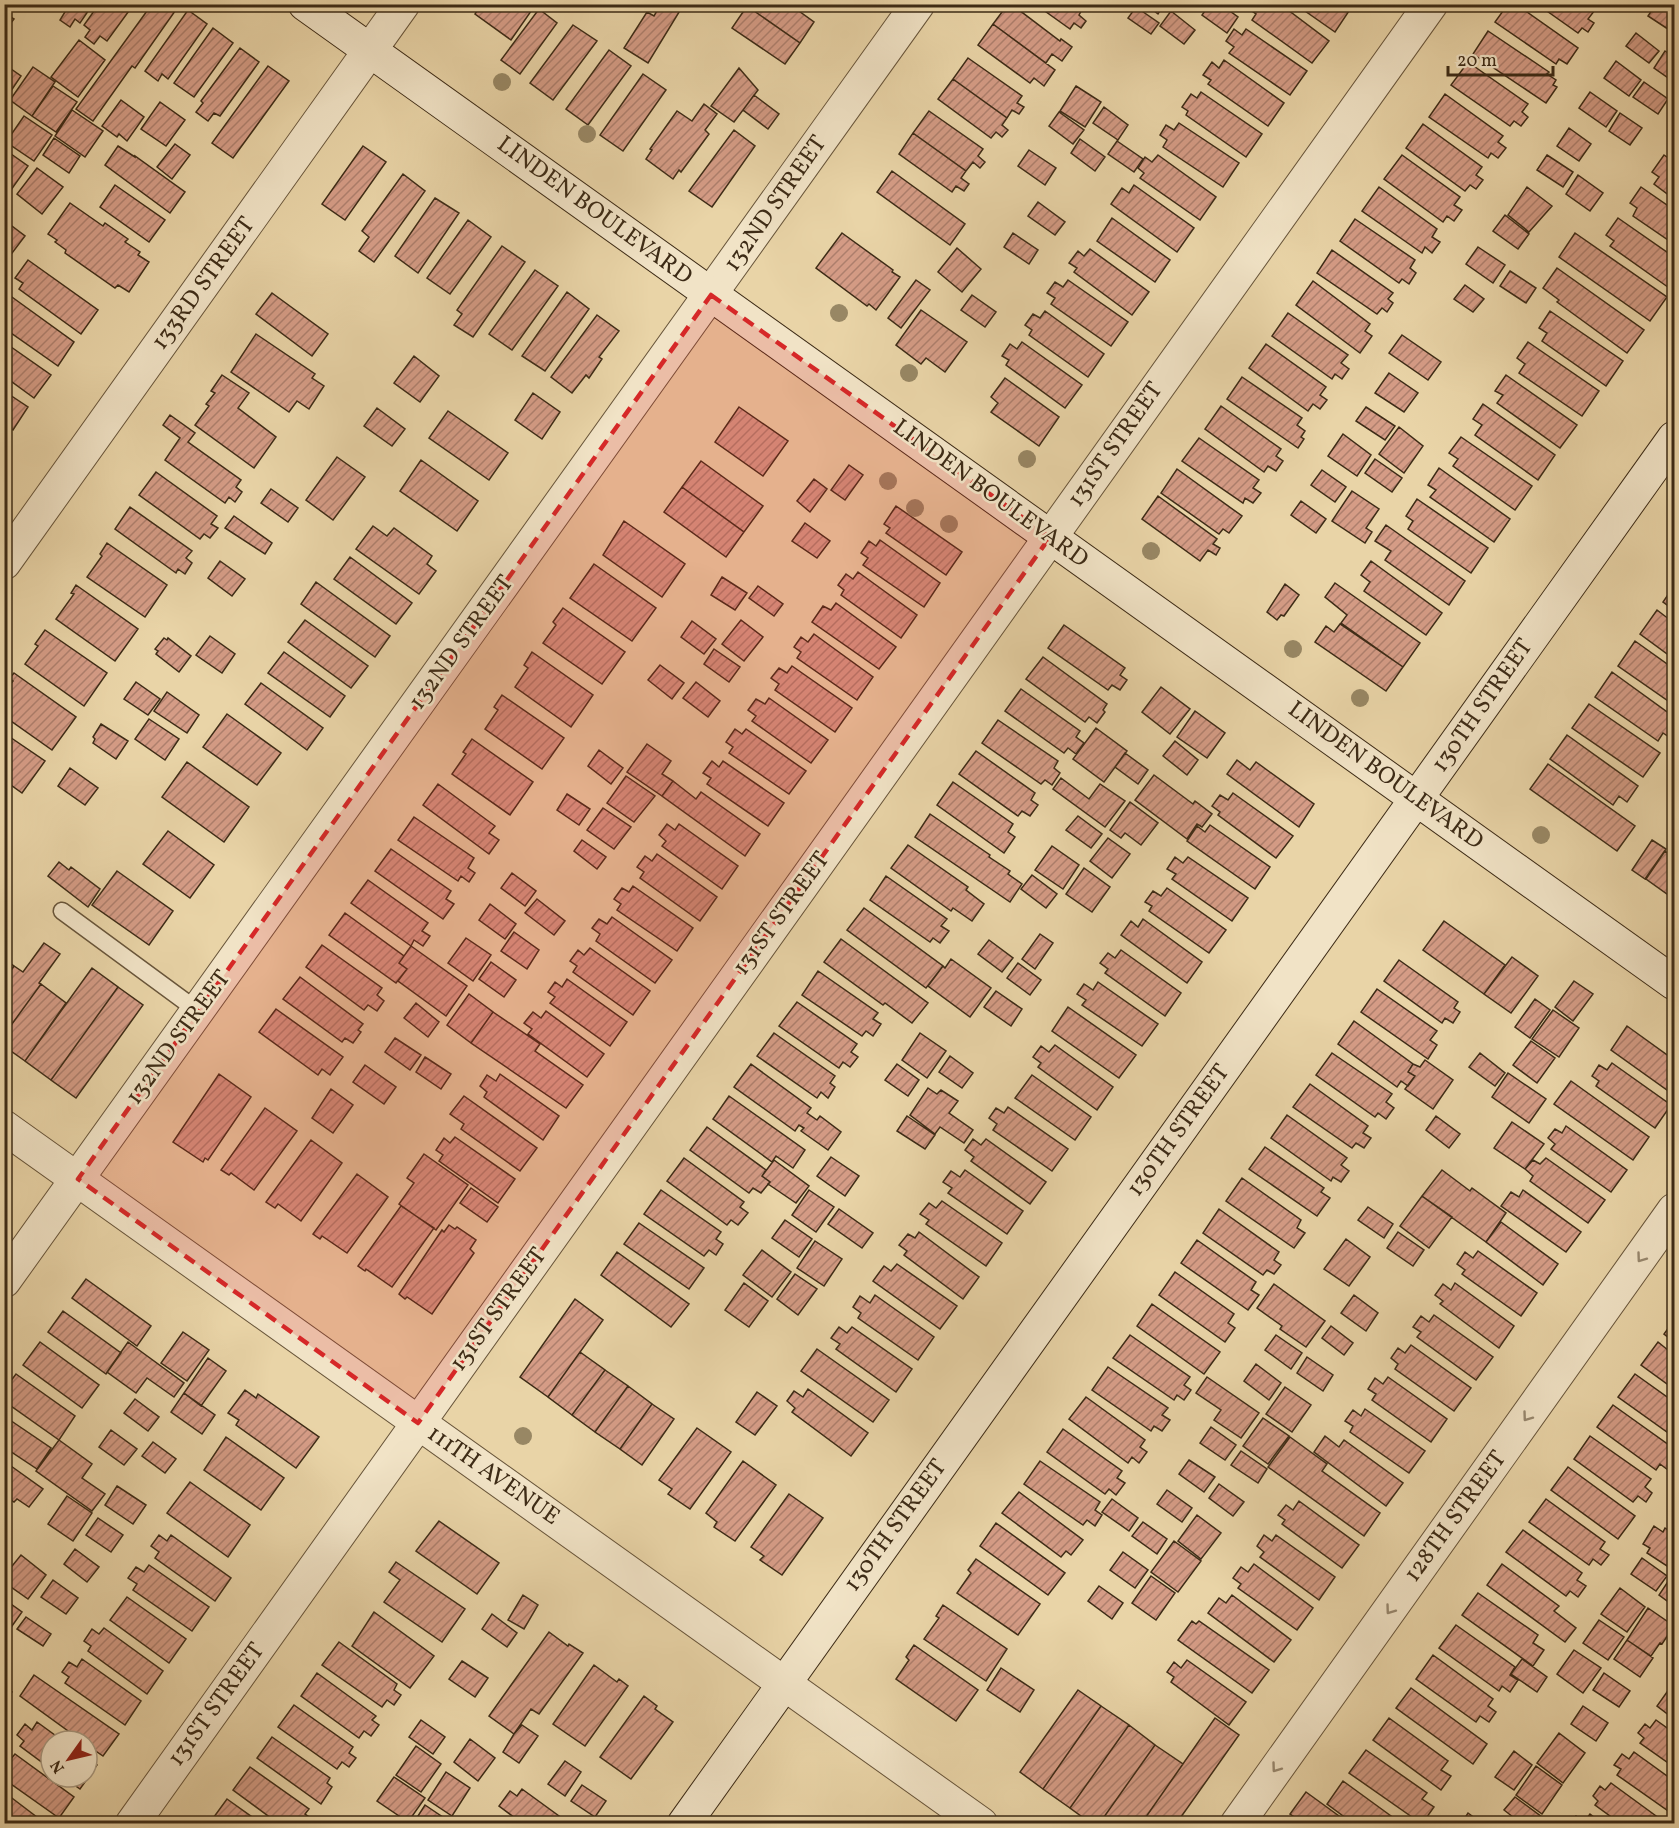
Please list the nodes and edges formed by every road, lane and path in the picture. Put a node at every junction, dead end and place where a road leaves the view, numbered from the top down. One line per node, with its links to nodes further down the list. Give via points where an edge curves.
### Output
1 (305, 4): 5 (street, LINDEN BOULEVARD)
2 (403, 4): 5 (street, 133RD STREET)
3 (918, 4): 6 (street, 132ND STREET)
4 (1431, 4): 8 (street, 131ST STREET)
5 (370, 51): 6 (street, LINDEN BOULEVARD); 9 (street, 133RD STREET)
6 (711, 295): 8 (street, LINDEN BOULEVARD); 13 (street, 132ND STREET)
7 (1674, 438): 10 (street, 130TH STREET)
8 (1050, 537): 10 (street, LINDEN BOULEVARD); 18 (street, 131ST STREET)
9 (4, 563)
10 (1417, 799): 12 (street, LINDEN BOULEVARD); 19 (street, 130TH STREET)
11 (62, 911): 13 (lane)
12 (1674, 983)
13 (198, 1011): 15 (street, 132ND STREET)
14 (4, 1127): 15 (street, 111TH AVENUE)
15 (78, 1179): 17 (street, 132ND STREET); 18 (street, 111TH AVENUE)
16 (1674, 1210): 23 (street, 128TH STREET, one-way to 23)
17 (4, 1281)
18 (418, 1423): 19 (street, 111TH AVENUE); 20 (street, 131ST STREET)
19 (784, 1683): 21 (street, 130TH STREET); 22 (street, 111TH AVENUE)
20 (132, 1824)
21 (684, 1824)
22 (981, 1824)
23 (1237, 1824)

